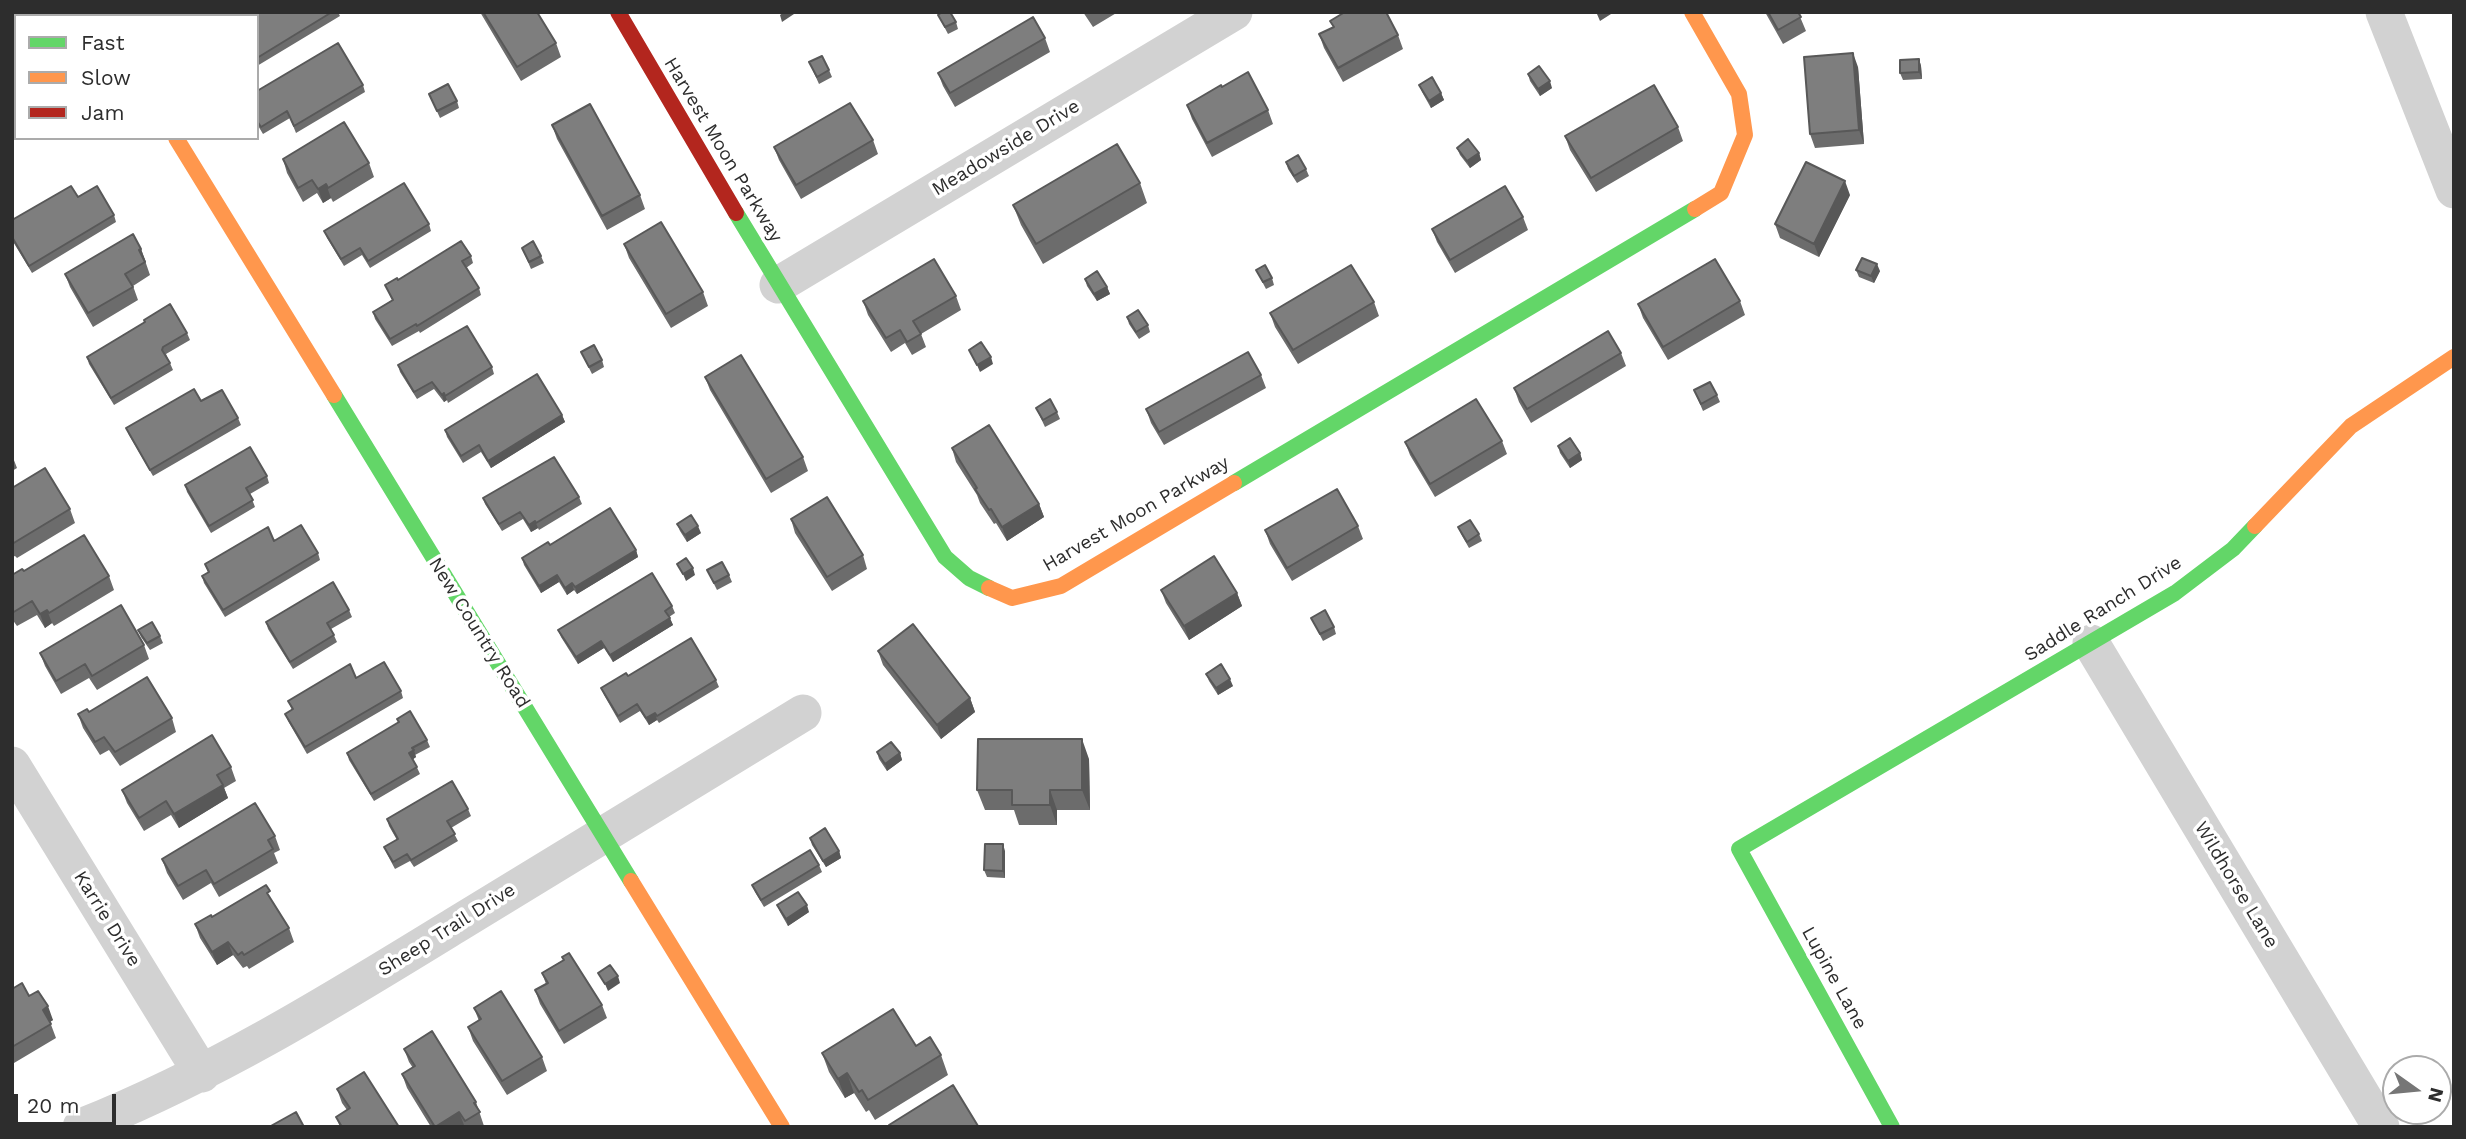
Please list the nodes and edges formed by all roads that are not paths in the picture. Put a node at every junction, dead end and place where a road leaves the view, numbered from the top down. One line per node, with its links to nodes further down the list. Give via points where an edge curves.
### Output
1 (618, 12): 7 (street, Harvest Moon Parkway)
2 (1234, 12): 7 (street, Meadowside Drive)
3 (1692, 12): 7 (street, Harvest Moon Parkway, via 1738,94 1745,135 1721,193 1061,586 1012,598 970,578 945,557)
4 (2384, 12): 6 (street)
5 (177, 140): 12 (street, New Country Road)
6 (2454, 190)
7 (778, 285)
8 (2454, 357): 9 (street, Saddle Ranch Drive, via 2351,426 2233,549 2175,593)
9 (2091, 643): 13 (street, Saddle Ranch Drive); 18 (street, Wildhorse Lane)
10 (803, 713): 12 (street, Sheep Trail Drive)
11 (12, 765): 14 (street, Karrie Drive)
12 (603, 835): 14 (street, Sheep Trail Drive, via 297,1023); 16 (street, New Country Road)
13 (1738, 849): 17 (street, Lupine Lane)
14 (202, 1074): 15 (street, Sheep Trail Drive)
15 (81, 1127)
16 (782, 1127)
17 (1892, 1127)
18 (2381, 1127)

